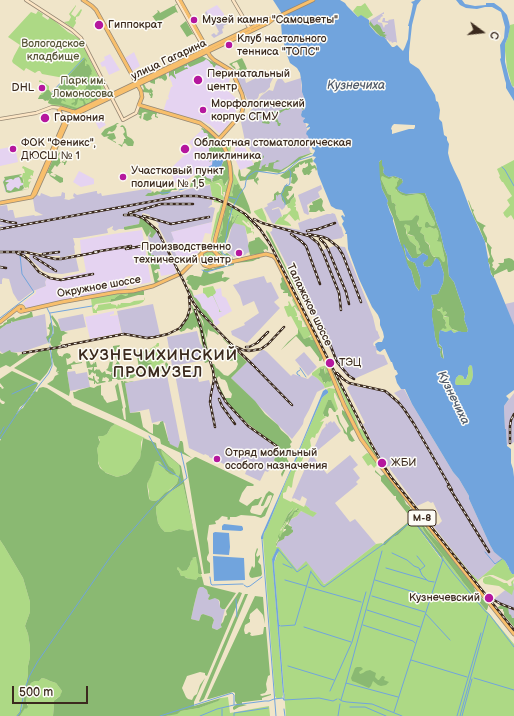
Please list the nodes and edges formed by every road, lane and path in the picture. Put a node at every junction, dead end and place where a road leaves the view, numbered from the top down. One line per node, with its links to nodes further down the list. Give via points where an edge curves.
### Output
1 (26, 0): 9 (main road, via 80,37)
2 (83, 0): 8 (main road, via 96,10)
3 (178, 0): 7 (main road)
4 (234, 0): 6 (main road)
5 (313, 0): 6 (main road, улица Гагарина)
6 (250, 30): 7 (main road, улица Гагарина)
7 (207, 51): 8 (main road, улица Гагарина); 16 (main road, via 214,60 232,71 244,102 240,115)
8 (137, 84): 9 (main road, улица Гагарина); 10 (main road, via 142,94)
9 (111, 96): 10 (main road, via 123,120 136,113); 12 (main road, улица Гагарина, via 75,112); 13 (main road, улица Гагарина)
10 (139, 105): 16 (main road, via 202,124)
11 (60, 109): 12 (main road); 14 (main road, via 51,108 34,114); 15 (main road)
12 (71, 111): 13 (main road)
13 (71, 117): 15 (main road, улица Гагарина); 17 (main road, via 35,195)
14 (0, 119)
15 (63, 119): 17 (main road, via 64,123)
16 (219, 139): 19 (main road, bridge, via 226,152 231,178)
17 (32, 196): 18 (main road)
18 (0, 203)
19 (224, 206): 20 (main road, via 214,240); 22 (main road, via 215,240)
20 (208, 250): 21 (main road, М-8); 22 (main road, via 213,250)
21 (202, 253): 24 (main road); 25 (main road, М-8)
22 (217, 255): 23 (main road); 26 (main road, via 217,262)
23 (232, 262): 26 (main road, М-8); 30 (main road, Талажское шоссе / М-8, via 266,254 276,259 361,439)
24 (203, 265): 25 (main road, М-8, via 196,263); 26 (main road, М-8)
25 (190, 266): 27 (main road, Окружное шоссе / М-8, via 182,273 130,292 117,292)
26 (213, 266)
27 (22, 310): 28 (main road, Окружное шоссе / М-8); 28 (main road, Окружное шоссе / М-8, via 21,306)
28 (11, 314): 29 (main road, Окружное шоссе / М-8)
29 (0, 322)
30 (514, 634)

